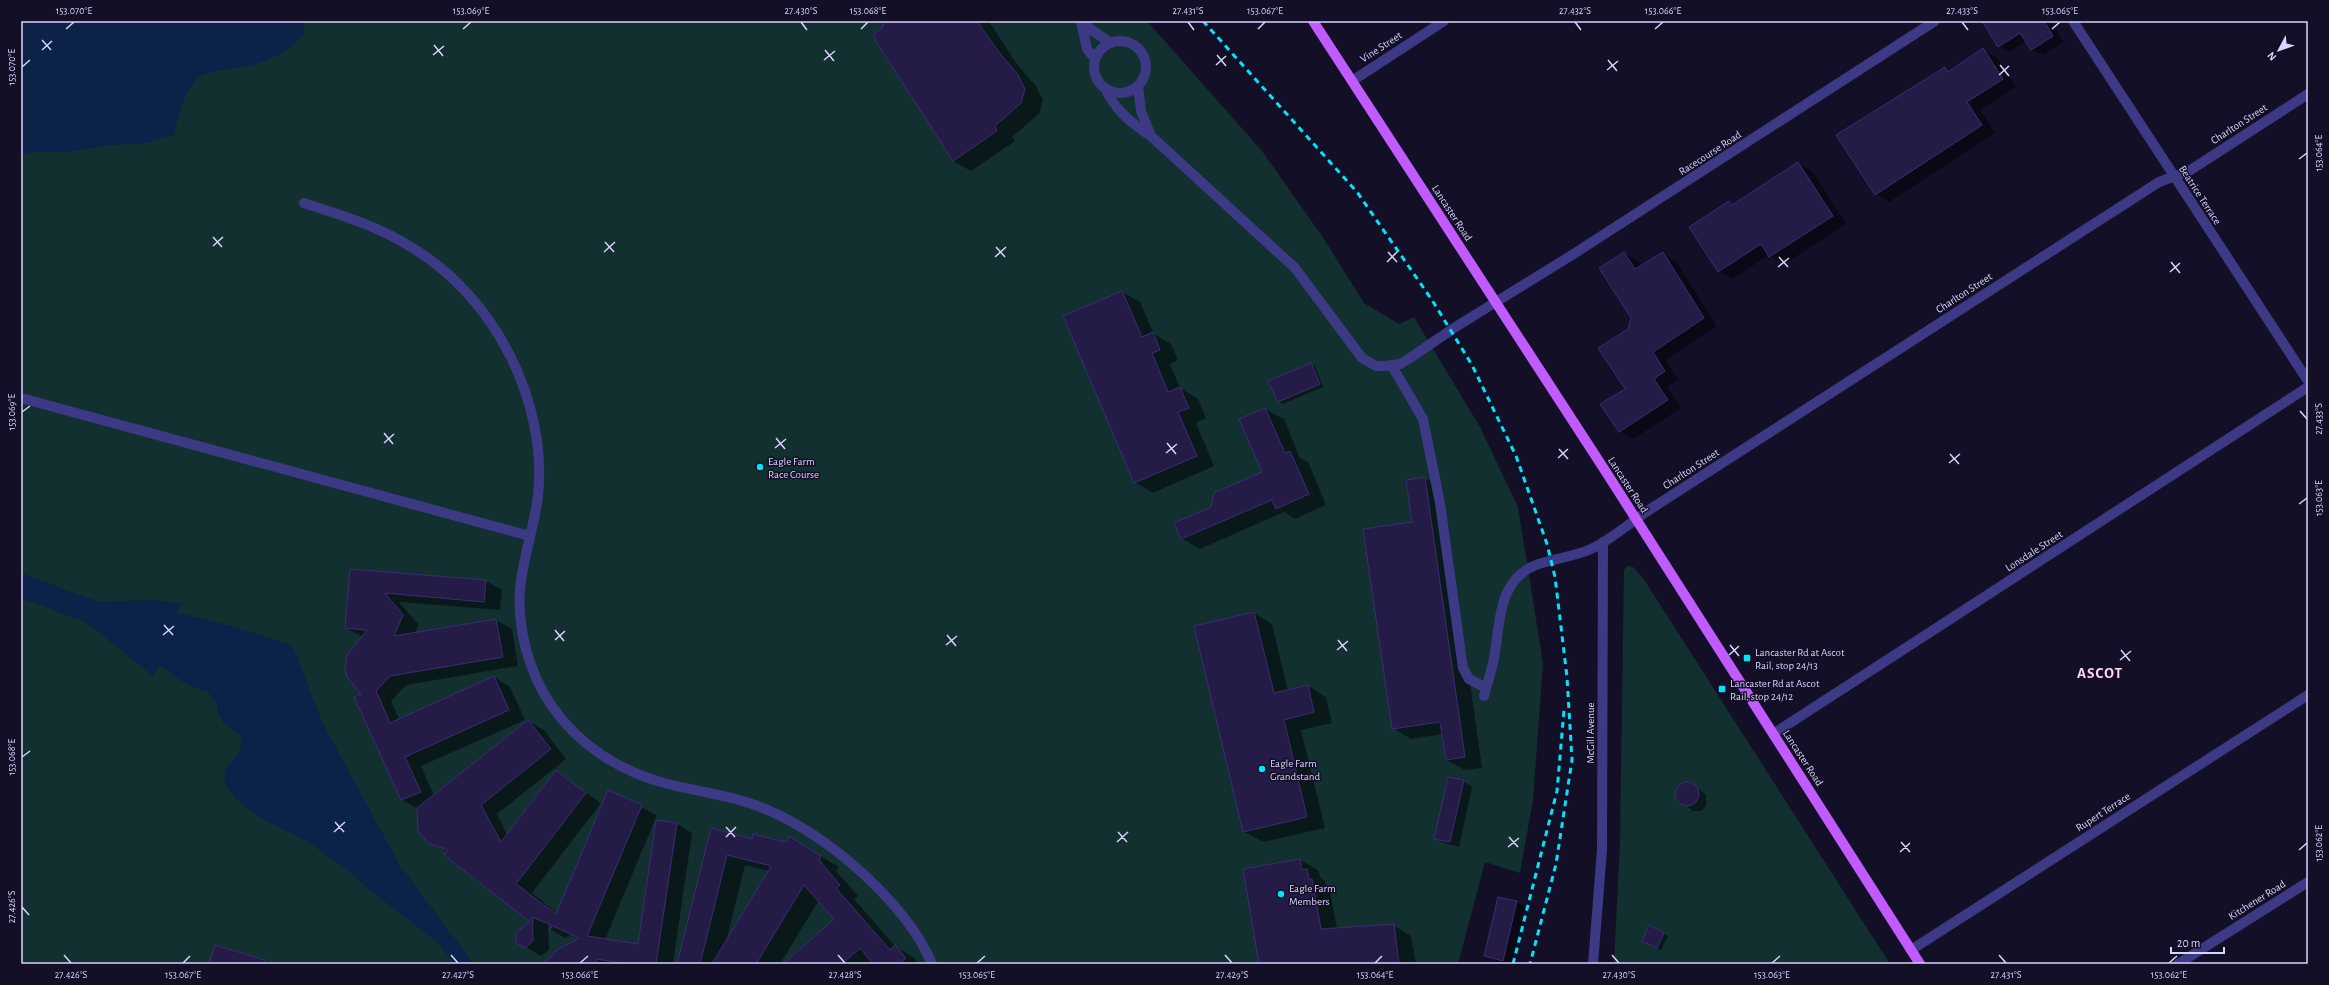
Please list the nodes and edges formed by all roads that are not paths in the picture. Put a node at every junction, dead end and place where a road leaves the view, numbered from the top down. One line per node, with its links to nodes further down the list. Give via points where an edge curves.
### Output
1 (1083, 21): 6 (street); 7 (street, via 1087,49)
2 (1313, 21): 8 (main road, Lancaster Road)
3 (1444, 21): 8 (street, Vine Street)
4 (1935, 21): 15 (street, Racecourse Road)
5 (2073, 21): 13 (street, Beatrice Terrace)
6 (1111, 43): 7 (street, via 1104,46); 9 (street, via 1128,43 1142,54 1146,71)
7 (1095, 59): 10 (street, via 1095,75)
8 (1352, 80): 15 (main road, Lancaster Road)
9 (1138, 86): 10 (street, via 1122,93); 12 (street, via 1141,112)
10 (1105, 88): 12 (street, via 1117,108 1132,123)
11 (2308, 94): 13 (street, Charlton Street, via 2189,171)
12 (1151, 136): 16 (street, via 1295,268 1362,358 1376,366)
13 (2174, 177): 17 (street, Beatrice Terrace); 20 (street, Charlton Street, via 2158,182)
14 (304, 203): 21 (street, via 380,230 413,248 441,268 485,314 503,343 520,379 534,420 538,457 538,496)
15 (1496, 302): 16 (street, Racecourse Road, via 1410,358); 20 (main road, Lancaster Road)
16 (1392, 366): 22 (street, via 1423,420 1440,503 1463,668 1469,679 1485,692 1494,660 1506,595 1515,580 1531,566 1579,553)
17 (2308, 381)
18 (2308, 387): 24 (street, Lonsdale Street)
19 (21, 398): 21 (street)
20 (1636, 519): 22 (street); 24 (main road, Lancaster Road)
21 (530, 536): 27 (street, via 520,589 521,624 527,654 538,682 550,704 567,725 608,760 635,774 670,785 723,795 753,804 820,840 854,866 891,900 926,950)
22 (1603, 542): 28 (street, McGill Avenue, via 1602,850)
23 (2308, 695): 26 (street, Rupert Terrace)
24 (1773, 734): 26 (main road, Lancaster Road)
25 (2308, 882): 30 (street, Kitchener Road)
26 (1911, 950): 29 (main road, Lancaster Road)
27 (932, 964)
28 (1593, 964)
29 (1920, 964)
30 (2178, 964)

